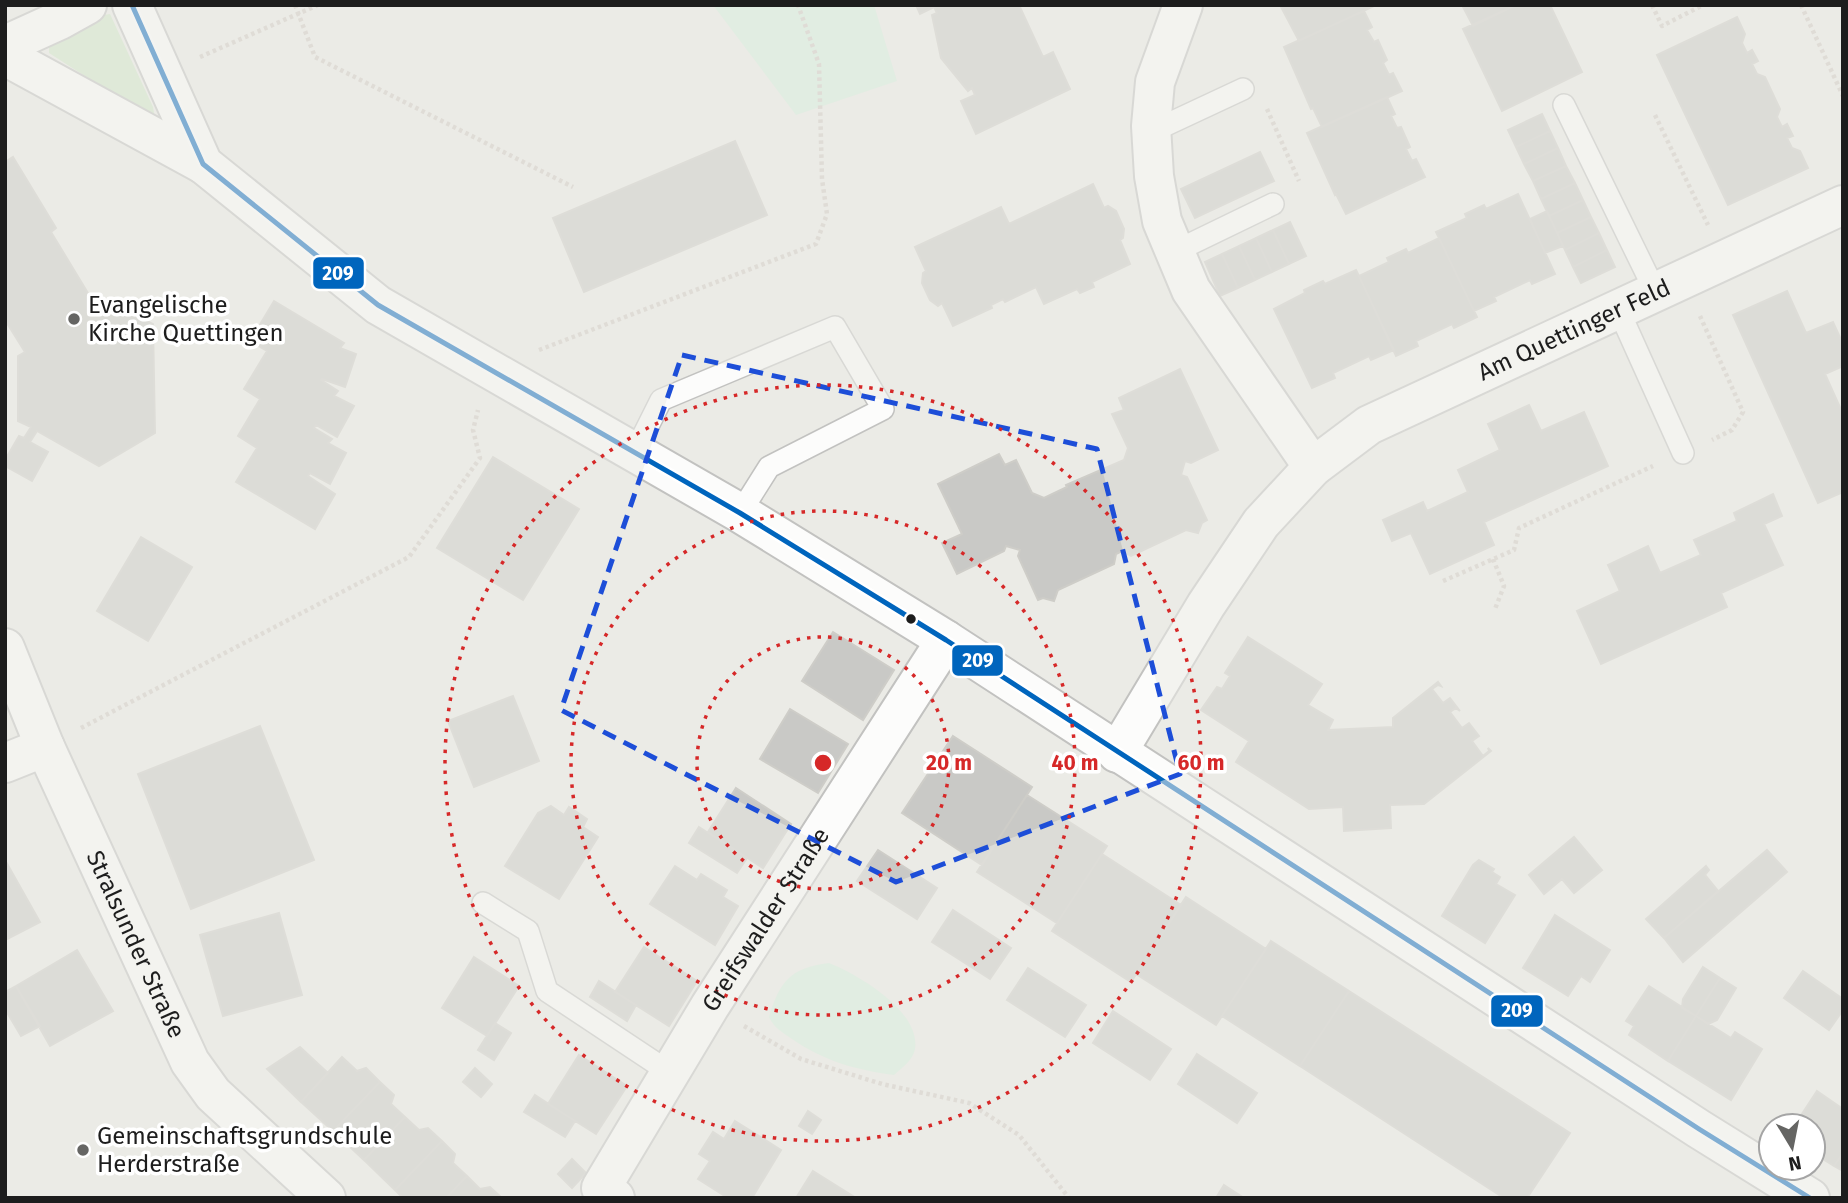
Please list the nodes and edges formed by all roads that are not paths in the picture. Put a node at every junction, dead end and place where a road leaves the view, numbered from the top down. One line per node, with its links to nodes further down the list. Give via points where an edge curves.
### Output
1 (87, 5): 4 (street)
2 (132, 5): 9 (street)
3 (1183, 5): 8 (street, via 1155,82)
4 (5, 45)
5 (5, 55): 9 (street)
6 (1243, 89): 8 (lane, via 1166,125)
7 (1564, 105): 13 (lane)
8 (1152, 126): 12 (street, via 1154,176)
9 (203, 164): 15 (street, via 377,305)
10 (1273, 204): 12 (lane)
11 (1843, 205): 13 (street, Am Quettinger Feld)
12 (1174, 252): 17 (street, via 1191,289)
13 (1669, 287): 14 (street, Am Quettinger Feld)
14 (1619, 311): 16 (lane); 17 (street, Am Quettinger Feld, via 1369,425)
15 (635, 452): 18 (street); 18 (lane, via 661,400 835,327 883,409 769,467)
16 (1683, 453)
17 (1314, 467): 22 (street, Am Quettinger Feld, via 1261,523)
18 (740, 513): 19 (street)
19 (946, 640): 22 (street); 25 (street, Greifswalder Straße)
20 (5, 648): 21 (street, Stralsunder Straße)
21 (45, 747): 23 (street); 26 (street, Stralsunder Straße, via 190,1062 213,1094)
22 (1117, 752): 28 (street)
23 (5, 763)
24 (483, 903): 25 (lane, via 528,931 547,990)
25 (669, 1072): 27 (street, Greifswalder Straße, via 601,1188)
26 (327, 1198)
27 (615, 1198)
28 (1810, 1198)

